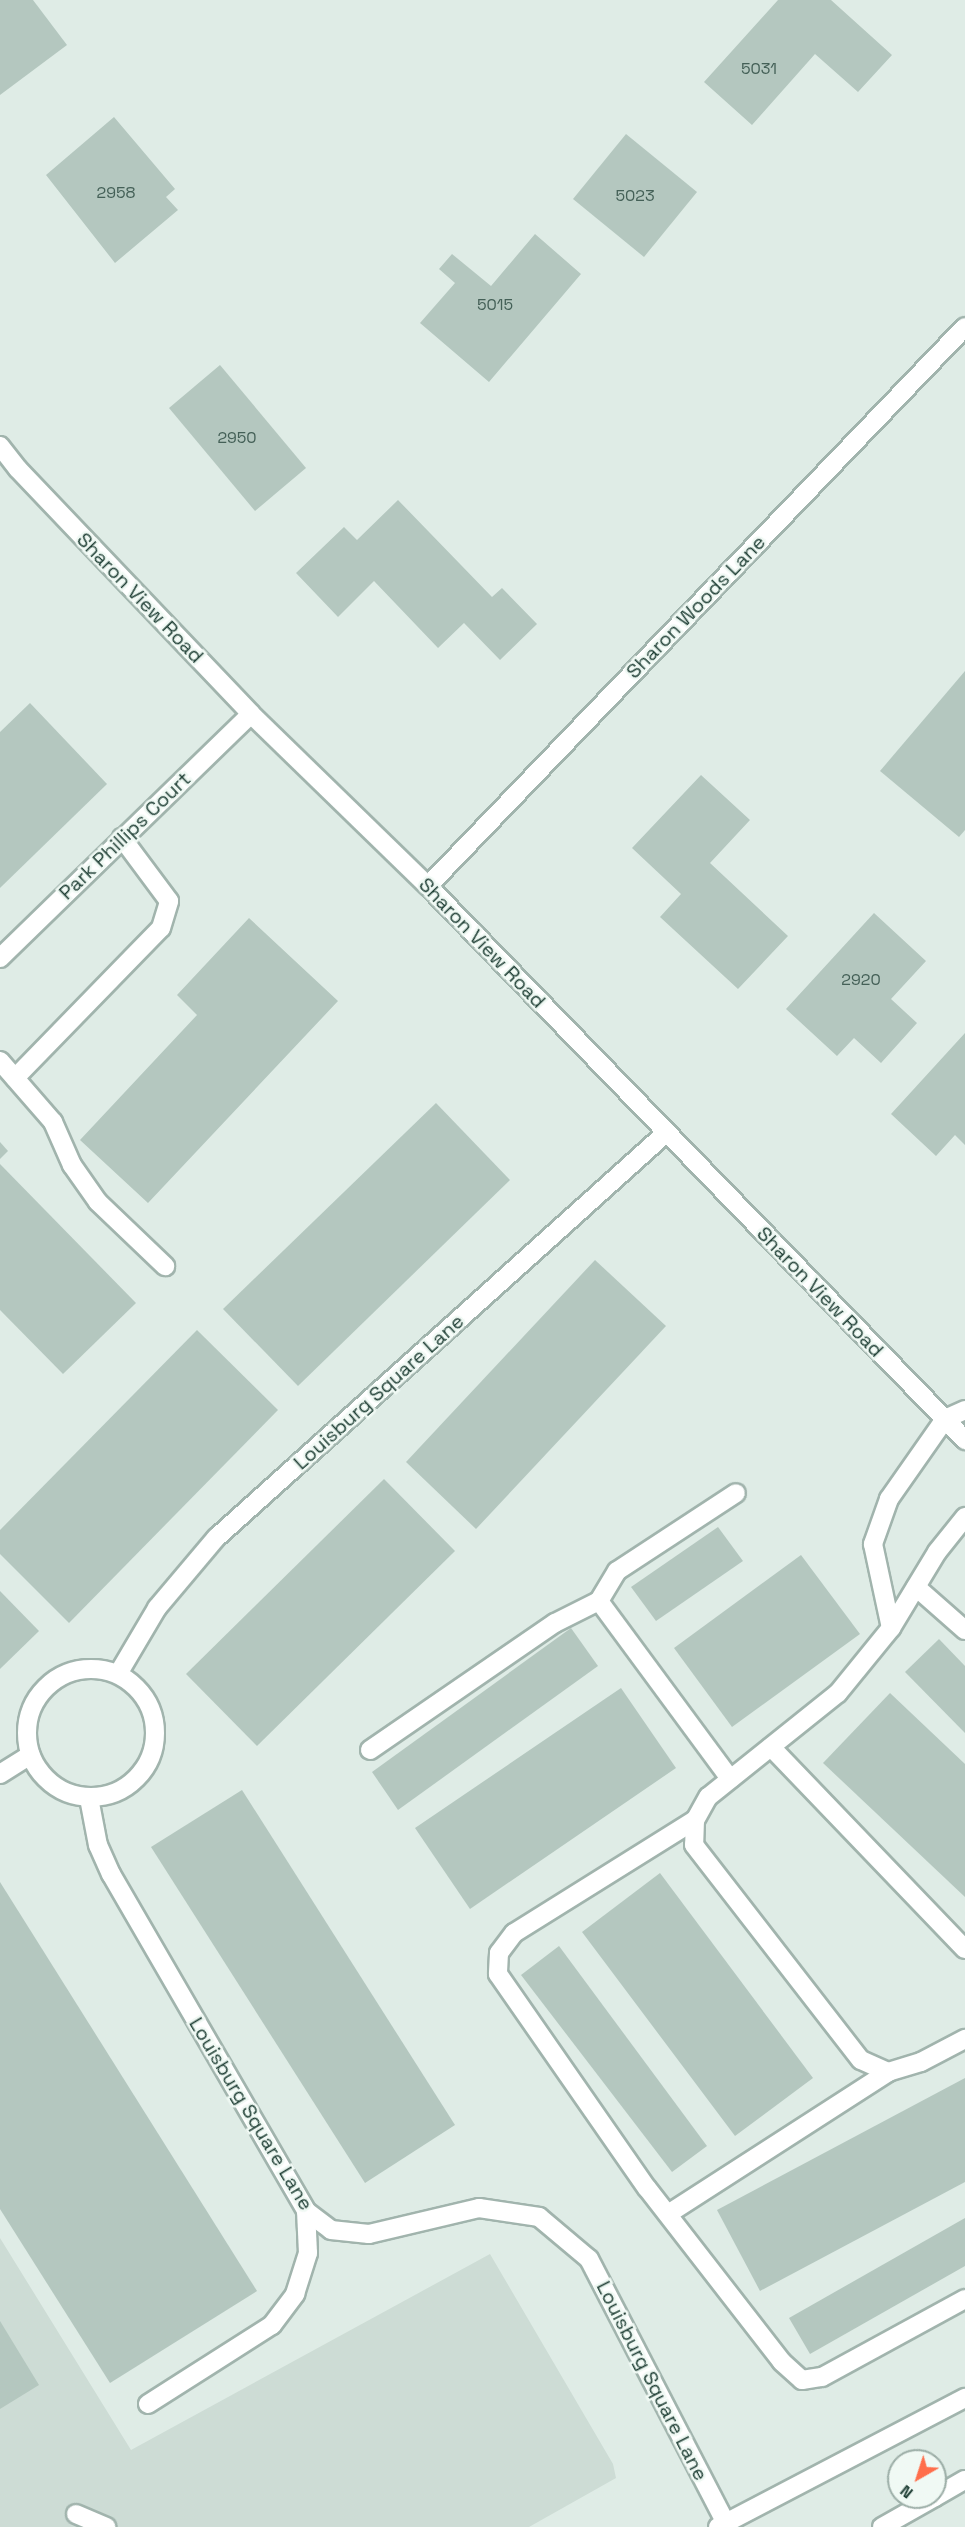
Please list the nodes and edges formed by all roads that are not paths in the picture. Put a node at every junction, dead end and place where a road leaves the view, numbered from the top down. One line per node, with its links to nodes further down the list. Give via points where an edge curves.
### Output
1 (965, 327): 5 (street, Sharon Woods Lane)
2 (0, 446): 3 (street, Sharon View Road)
3 (251, 714): 4 (street, Park Phillips Court); 5 (street, Sharon View Road)
4 (122, 838): 6 (street, Park Phillips Court); 8 (street, via 169,901 160,928)
5 (428, 886): 9 (street, Sharon View Road)
6 (0, 958)
7 (0, 1061): 8 (street)
8 (15, 1078): 10 (street, via 53,1122 72,1165 98,1203)
9 (666, 1133): 12 (street, Sharon View Road); 20 (street, Louisburg Square Lane, via 216,1538 157,1608)
10 (165, 1266)
11 (965, 1410): 12 (street)
12 (945, 1419): 13 (street, Sharon View Road); 18 (street, via 889,1499 873,1544)
13 (965, 1440)
14 (736, 1492): 17 (street, via 617,1571)
15 (965, 1517): 16 (street)
16 (916, 1587): 18 (street); 19 (street)
17 (599, 1601): 22 (street, via 555,1623); 25 (street)
18 (891, 1628): 21 (street, via 838,1694)
19 (965, 1630)
20 (118, 1674): 23 (street, via 94,1668 68,1672 47,1685 32,1706 26,1731); 26 (street, via 139,1689 152,1711 154,1744 150,1761 136,1781 114,1795)
21 (771, 1747): 25 (street); 28 (street)
22 (370, 1750)
23 (30, 1755): 24 (street); 26 (street, via 64,1792)
24 (0, 1774)
25 (730, 1779): 27 (street, via 708,1797)
26 (89, 1798): 31 (street, Louisburg Square Lane, via 98,1845 111,1874)
27 (695, 1821): 30 (street, via 694,1845 861,2060); 32 (street, via 514,1933 499,1953 498,1974)
28 (965, 1949)
29 (965, 2039): 30 (street, via 921,2062)
30 (888, 2072): 32 (street)
31 (306, 2211): 35 (street, via 308,2253 295,2294 272,2325); 40 (street, Louisburg Square Lane, via 331,2230 369,2234 479,2208 539,2217 589,2259)
32 (668, 2214): 33 (street, via 782,2362 802,2380 822,2377)
33 (965, 2299)
34 (965, 2398): 40 (street)
35 (148, 2404)
36 (965, 2480): 37 (street)
37 (947, 2490)
38 (914, 2509): 42 (street)
39 (76, 2514): 41 (street)
40 (724, 2526)
41 (106, 2527)
42 (882, 2527)

